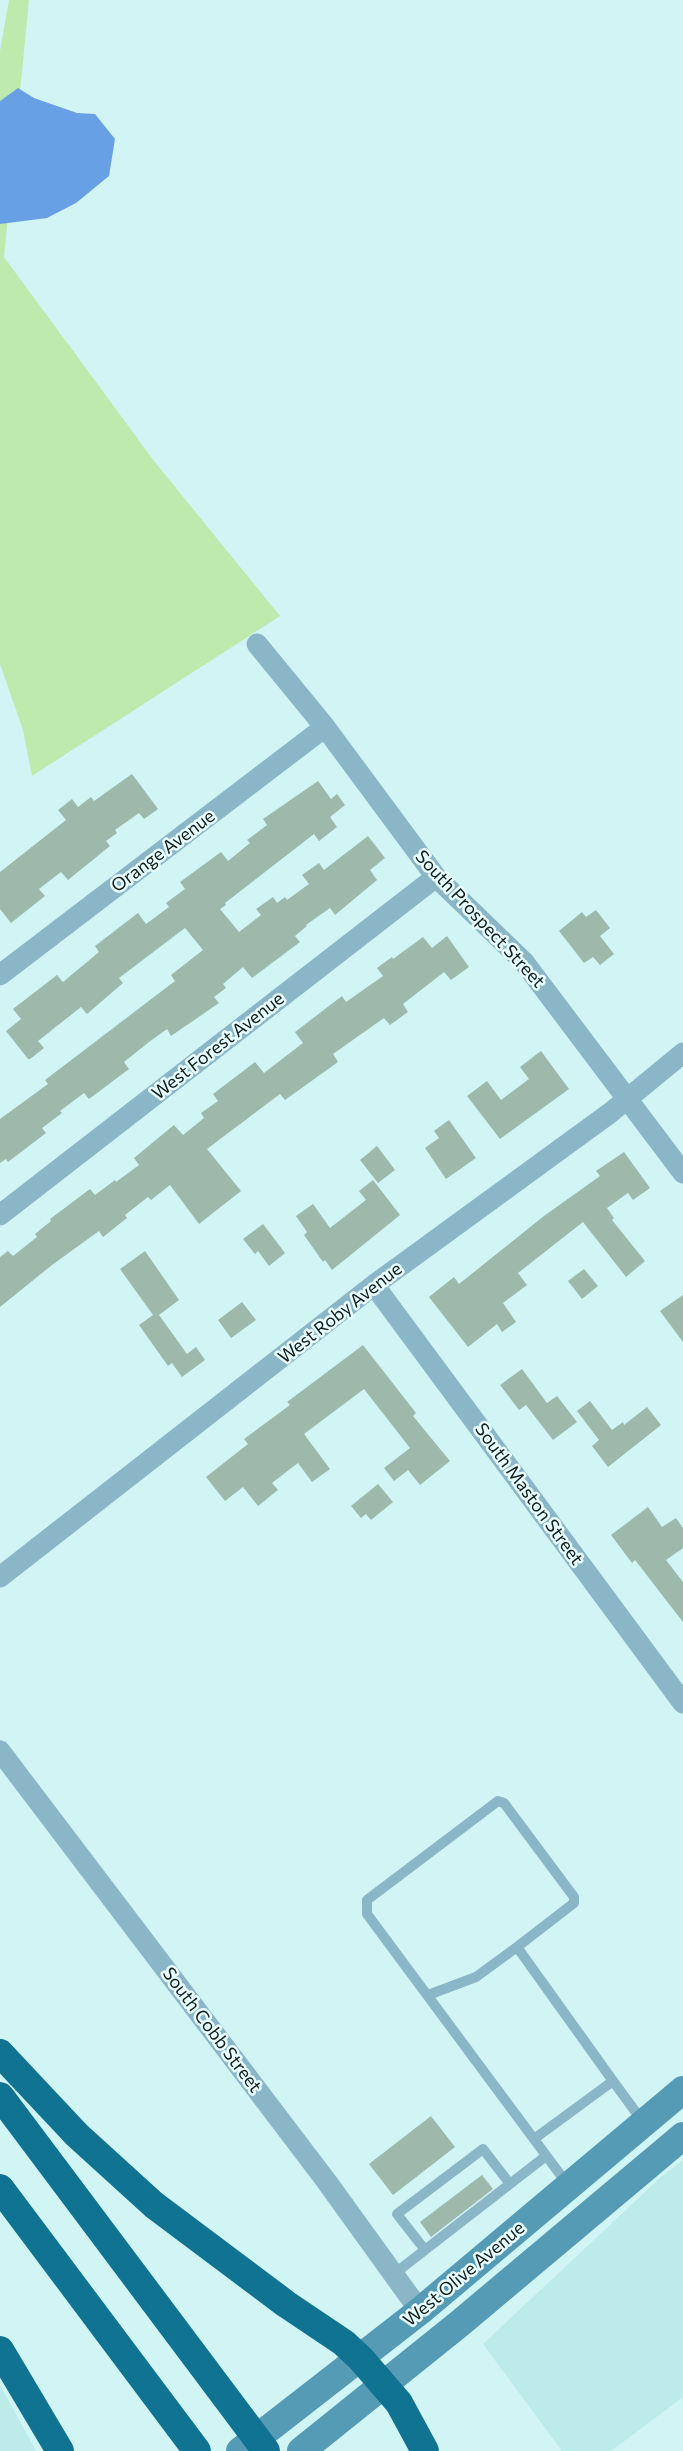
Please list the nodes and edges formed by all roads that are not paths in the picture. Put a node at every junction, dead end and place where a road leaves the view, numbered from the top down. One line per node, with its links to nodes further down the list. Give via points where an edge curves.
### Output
1 (257, 644): 2 (street, South Prospect Street)
2 (325, 727): 3 (street, South Prospect Street); 4 (street, Orange Avenue)
3 (436, 877): 6 (street, South Prospect Street, via 524,962); 8 (street, West Forest Avenue)
4 (0, 975)
5 (683, 1053): 6 (street, West Roby Avenue)
6 (628, 1100): 7 (street, South Prospect Street); 9 (street, West Roby Avenue)
7 (683, 1173)
8 (0, 1214)
9 (374, 1285): 10 (street, West Roby Avenue); 11 (street, South Maston Street)
10 (0, 1577)
11 (683, 1703)
12 (0, 1751): 28 (street, South Cobb Street)
13 (517, 1947): 14 (lane, via 476,1977); 14 (lane, via 574,1903 574,1897 504,1803 498,1802 367,1900 368,1914); 16 (lane)
14 (428, 1995): 21 (lane)
15 (0, 2053): 31 (highway, via 76,2135 154,2205 286,2304 344,2343)
16 (612, 2081): 19 (lane); 21 (lane)
17 (683, 2090): 19 (main road, West Olive Avenue)
18 (0, 2096): 36 (highway)
19 (644, 2122): 23 (main road, West Olive Avenue)
20 (683, 2136): 27 (main road, West Olive Avenue)
21 (534, 2139): 22 (lane)
22 (546, 2156): 23 (lane); 24 (lane)
23 (578, 2178): 27 (main road, via 586,2189 544,2231 538,2244); 29 (main road, West Olive Avenue)
24 (510, 2184): 26 (lane); 26 (lane, via 483,2148 397,2214)
25 (0, 2188): 34 (highway)
26 (424, 2250): 28 (lane)
27 (542, 2254): 32 (main road, West Olive Avenue)
28 (394, 2274): 29 (street, South Cobb Street)
29 (420, 2311): 31 (main road, West Olive Avenue)
30 (0, 2350): 33 (highway)
31 (361, 2359): 32 (highway); 35 (main road, West Olive Avenue)
32 (385, 2385): 37 (main road, West Olive Avenue); 38 (highway, via 399,2403)
33 (60, 2451)
34 (197, 2451)
35 (240, 2451)
36 (266, 2451)
37 (301, 2451)
38 (425, 2451)

